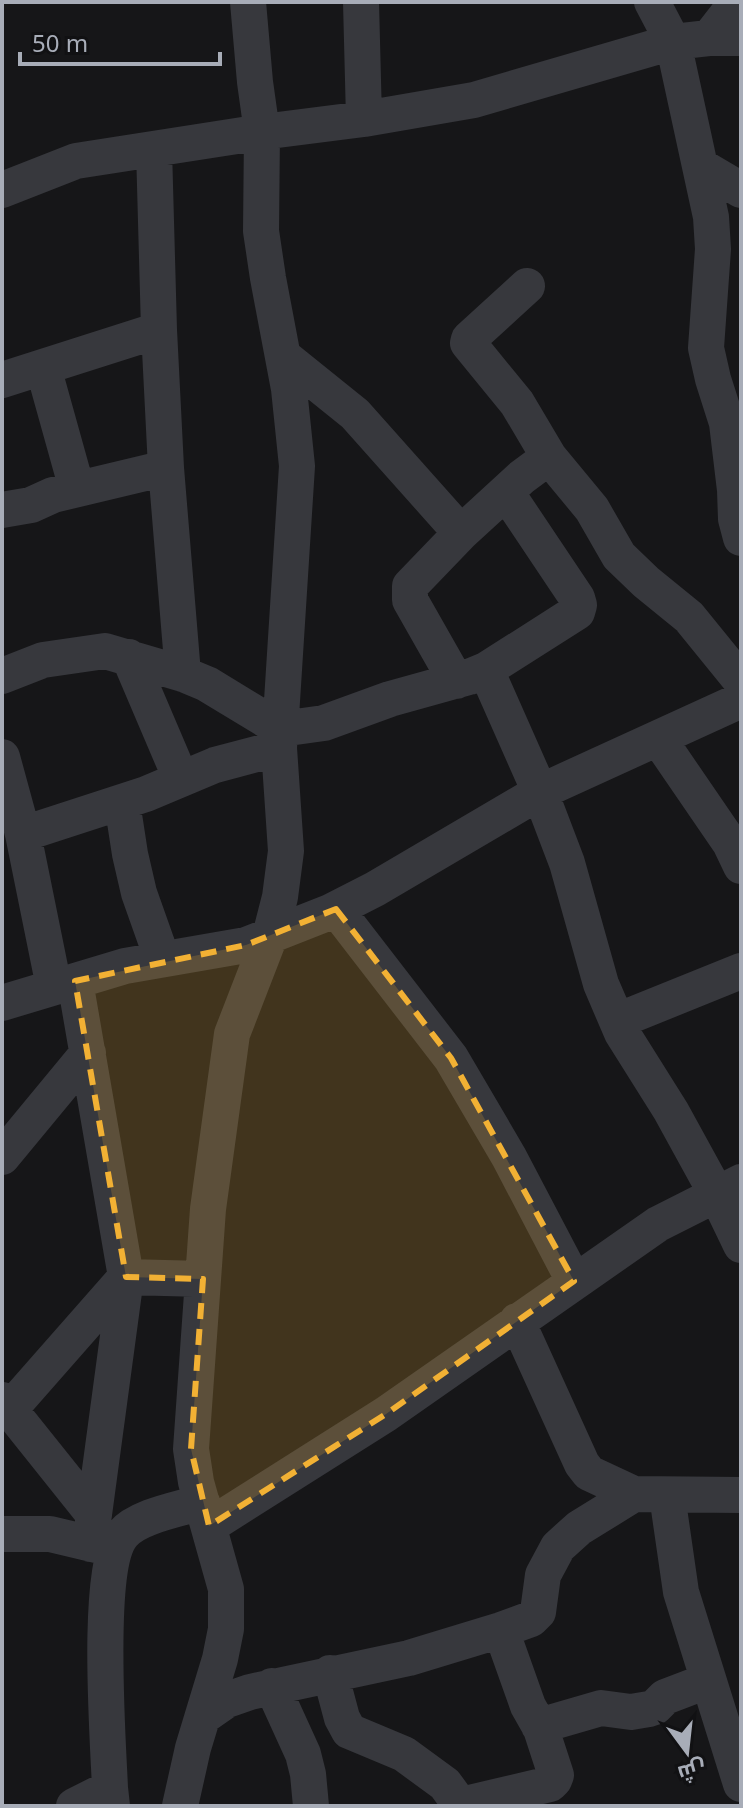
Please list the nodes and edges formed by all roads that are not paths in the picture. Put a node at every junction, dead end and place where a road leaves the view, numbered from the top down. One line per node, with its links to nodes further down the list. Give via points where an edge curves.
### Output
1 (248, 2): 8 (street)
2 (361, 2): 7 (street)
3 (652, 2): 6 (street)
4 (737, 2): 5 (street)
5 (725, 38): 6 (street)
6 (673, 42): 7 (street, via 474,100); 10 (street)
7 (364, 119): 8 (street)
8 (262, 132): 9 (street); 15 (street, via 261,231)
9 (154, 149): 11 (street, via 76,161); 14 (street)
10 (702, 167): 12 (street); 24 (street, via 713,249 706,348 727,423)
11 (2, 190)
12 (741, 190)
13 (527, 286): 18 (street, via 468,343 517,403)
14 (159, 330): 16 (street); 19 (street)
15 (283, 356): 23 (street, via 355,414); 31 (street, via 297,466)
16 (43, 367): 17 (street); 20 (street)
17 (2, 380)
18 (549, 457): 21 (street); 29 (street, via 592,509 619,556 689,617)
19 (166, 468): 20 (street); 26 (street)
20 (77, 489): 22 (street)
21 (506, 492): 23 (street); 27 (street, via 579,605 577,612)
22 (2, 510)
23 (461, 533): 27 (street, via 409,591 410,600)
24 (741, 538)
25 (129, 657): 26 (street); 28 (street, via 105,651 79,654 43,660); 34 (street)
26 (183, 674): 31 (street, via 207,684)
27 (471, 675): 31 (street); 35 (street)
28 (2, 676)
29 (741, 681)
30 (741, 700): 32 (street)
31 (280, 738): 34 (street); 40 (street, via 286,851)
32 (658, 738): 35 (street); 38 (street)
33 (2, 757): 37 (street)
34 (181, 779): 36 (street)
35 (540, 792): 39 (street); 45 (street)
36 (122, 802): 37 (street); 41 (street, via 139,893)
37 (23, 834): 43 (street)
38 (736, 845)
39 (336, 909): 40 (street); 52 (street, via 451,1058)
40 (270, 936): 41 (street, via 246,945); 51 (street, via 232,1034)
41 (162, 958): 43 (street)
42 (741, 971): 45 (street)
43 (65, 984): 44 (street); 46 (street)
44 (2, 1003)
45 (617, 1021): 48 (street, via 671,1111)
46 (88, 1053): 47 (street); 50 (street)
47 (2, 1157)
48 (729, 1187): 49 (street); 52 (street, via 658,1224)
49 (741, 1245)
50 (126, 1277): 51 (street); 54 (street); 59 (street)
51 (203, 1279): 57 (street, via 191,1449)
52 (574, 1281): 53 (street)
53 (517, 1321): 55 (street, via 582,1464 589,1473); 57 (street, via 386,1414)
54 (6, 1405): 59 (street)
55 (651, 1494): 56 (street); 60 (street, via 579,1528 558,1547 543,1575 538,1612); 62 (street)
56 (741, 1495)
57 (206, 1514): 59 (street, via 139,1522 123,1533); 64 (street, via 226,1589 226,1629)
58 (2, 1534): 59 (street)
59 (99, 1536): 67 (street, via 111,1563 105,1645)
60 (501, 1630): 61 (street, via 409,1658); 65 (street)
61 (330, 1673): 63 (street); 71 (street, via 349,1731 404,1754 445,1784)
62 (707, 1681): 65 (street, via 649,1709 601,1708); 66 (street)
63 (272, 1686): 64 (street, via 227,1700); 70 (street, via 303,1754)
64 (204, 1716): 69 (street)
65 (539, 1726): 71 (street, via 554,1780)
66 (738, 1766)
67 (111, 1797): 68 (street)
68 (74, 1806)
69 (180, 1806)
70 (311, 1806)
71 (461, 1806)

